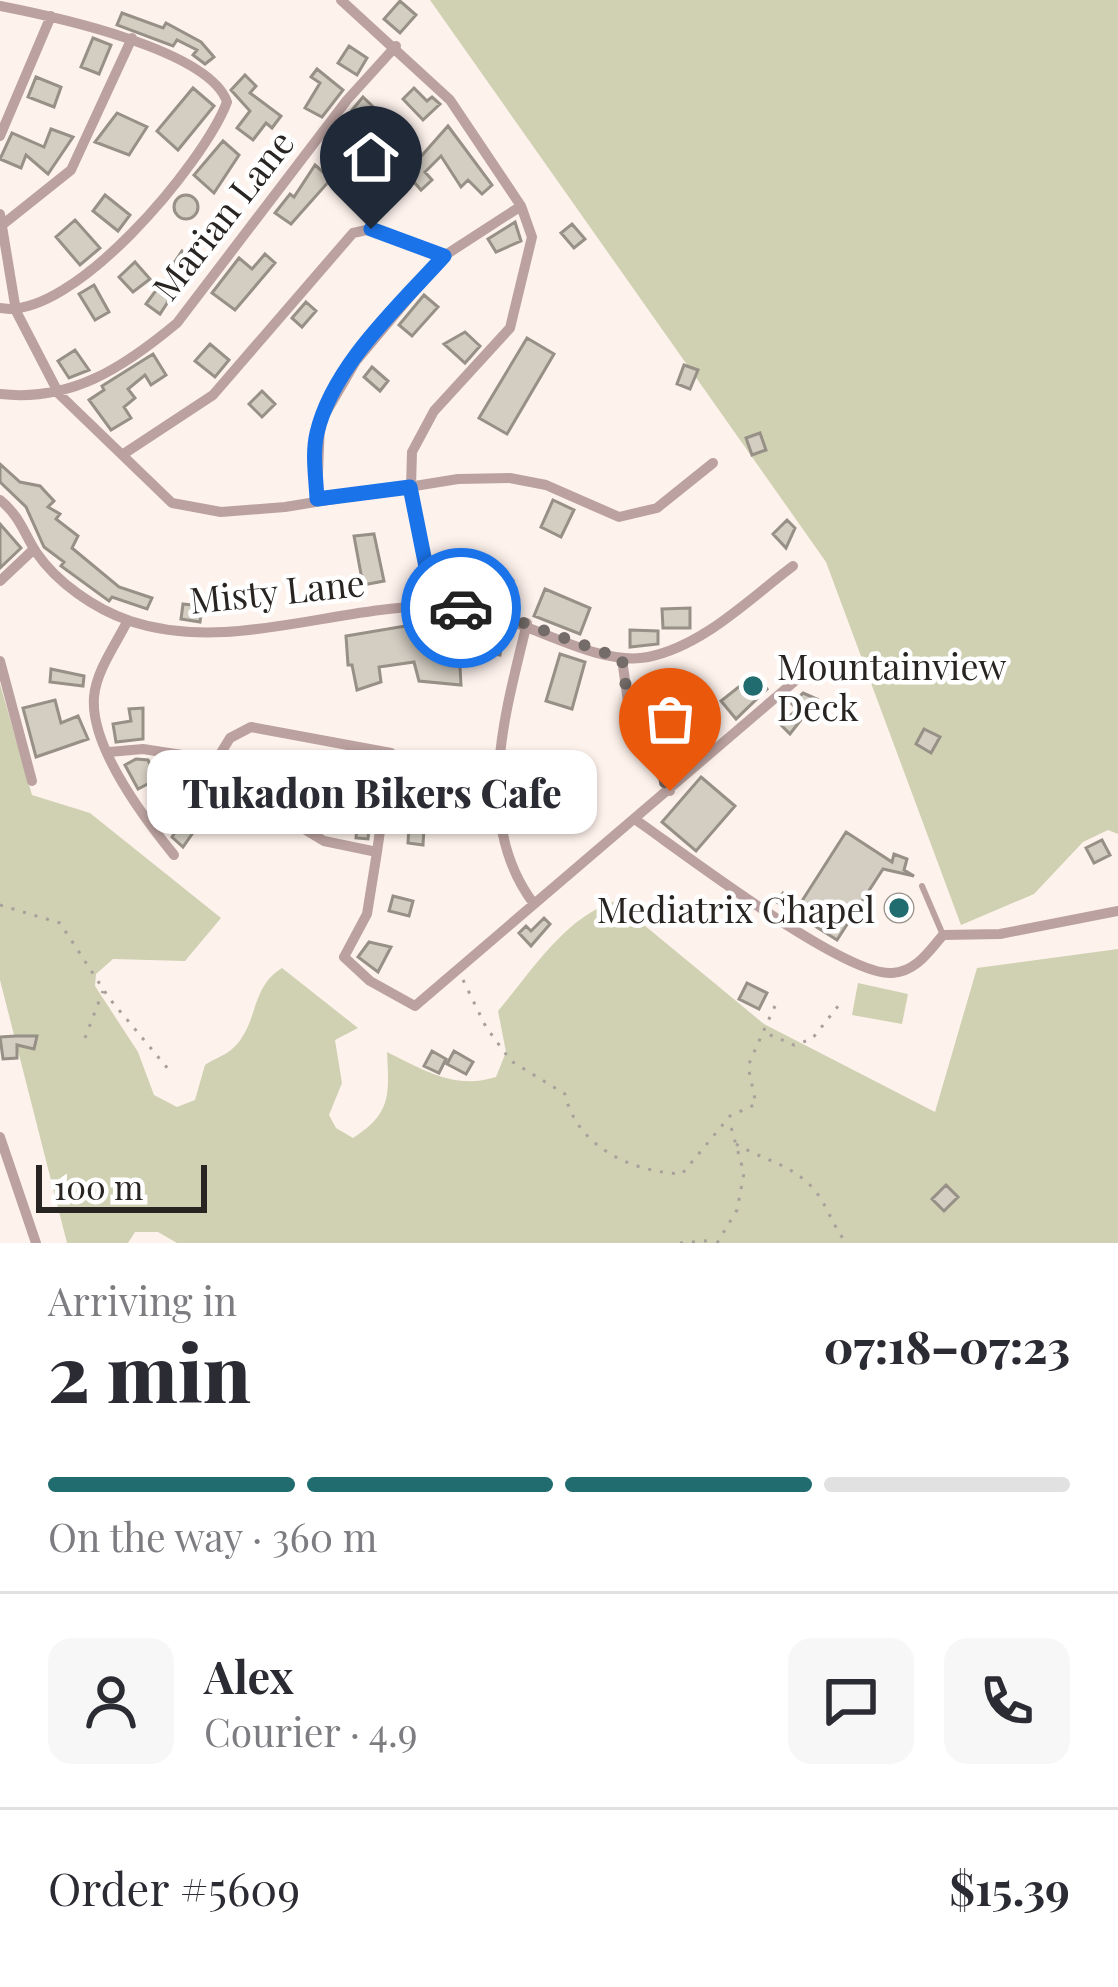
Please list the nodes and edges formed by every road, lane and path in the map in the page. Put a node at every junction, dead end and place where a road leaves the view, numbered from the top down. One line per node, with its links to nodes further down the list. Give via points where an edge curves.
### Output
1 (340, 0): 5 (street)
2 (0, 6): 3 (street)
3 (51, 16): 4 (street); 6 (street)
4 (132, 38): 8 (street, via 71,170); 11 (street, via 219,87 227,102 116,254 49,300)
5 (396, 46): 7 (street, via 450,100); 13 (street, Marian Lane, via 193,307 145,350)
6 (0, 136)
7 (521, 206): 9 (street); 16 (street, via 531,250 510,328 424,424)
8 (1, 220): 11 (street)
9 (444, 256): 14 (street, via 371,229 352,233 213,395); 17 (street, via 379,328 326,406 316,439)
10 (0, 308): 11 (street)
11 (16, 311): 13 (street)
12 (0, 394): 13 (street, Marian Lane)
13 (59, 394): 14 (street)
14 (124, 453): 17 (street, via 160,496 187,508)
15 (712, 463): 16 (street, via 657,508 619,517 526,480)
16 (410, 487): 17 (street); 22 (street)
17 (317, 499)
18 (0, 500): 19 (street, Misty Lane)
19 (34, 549): 21 (street); 23 (street, Misty Lane, via 69,586)
20 (793, 566): 25 (street, via 685,645)
21 (0, 581)
22 (434, 607): 23 (street, Misty Lane, via 206,634); 24 (street, Misty Lane)
23 (128, 620): 28 (street, via 94,694)
24 (527, 623): 25 (street, Misty Lane); 36 (street, via 502,731 498,800 512,868)
25 (622, 659): 31 (street, via 631,723)
26 (0, 661): 30 (street)
27 (809, 669): 31 (street)
28 (109, 752): 29 (street, via 162,751); 34 (street)
29 (211, 770): 33 (street, via 324,841); 33 (street, via 230,738 250,727 391,753)
30 (32, 781)
31 (670, 791): 32 (street)
32 (636, 820): 36 (street); 39 (street, via 862,967 908,970)
33 (377, 852): 40 (street, via 367,914 344,957 415,1006)
34 (175, 855)
35 (922, 886): 39 (lane)
36 (534, 904): 40 (street)
37 (0, 905): 41 (path, via 60,923)
38 (1118, 911): 39 (street, via 1000,934)
39 (943, 934)
40 (457, 968): 47 (path, via 512,1061 565,1094 568,1111 624,1165 682,1174)
41 (103, 989): 45 (path); 46 (path)
42 (839, 1005): 44 (path, via 802,1043)
43 (775, 1006): 44 (path)
44 (763, 1032): 47 (path, via 748,1066 755,1104)
45 (85, 1038)
46 (169, 1070)
47 (728, 1118): 49 (path)
48 (0, 1138): 51 (street)
49 (736, 1144): 50 (path, via 741,1190); 53 (path, via 780,1160 811,1186)
50 (717, 1241): 52 (path)
51 (36, 1243)
52 (680, 1243)
53 (848, 1243)

